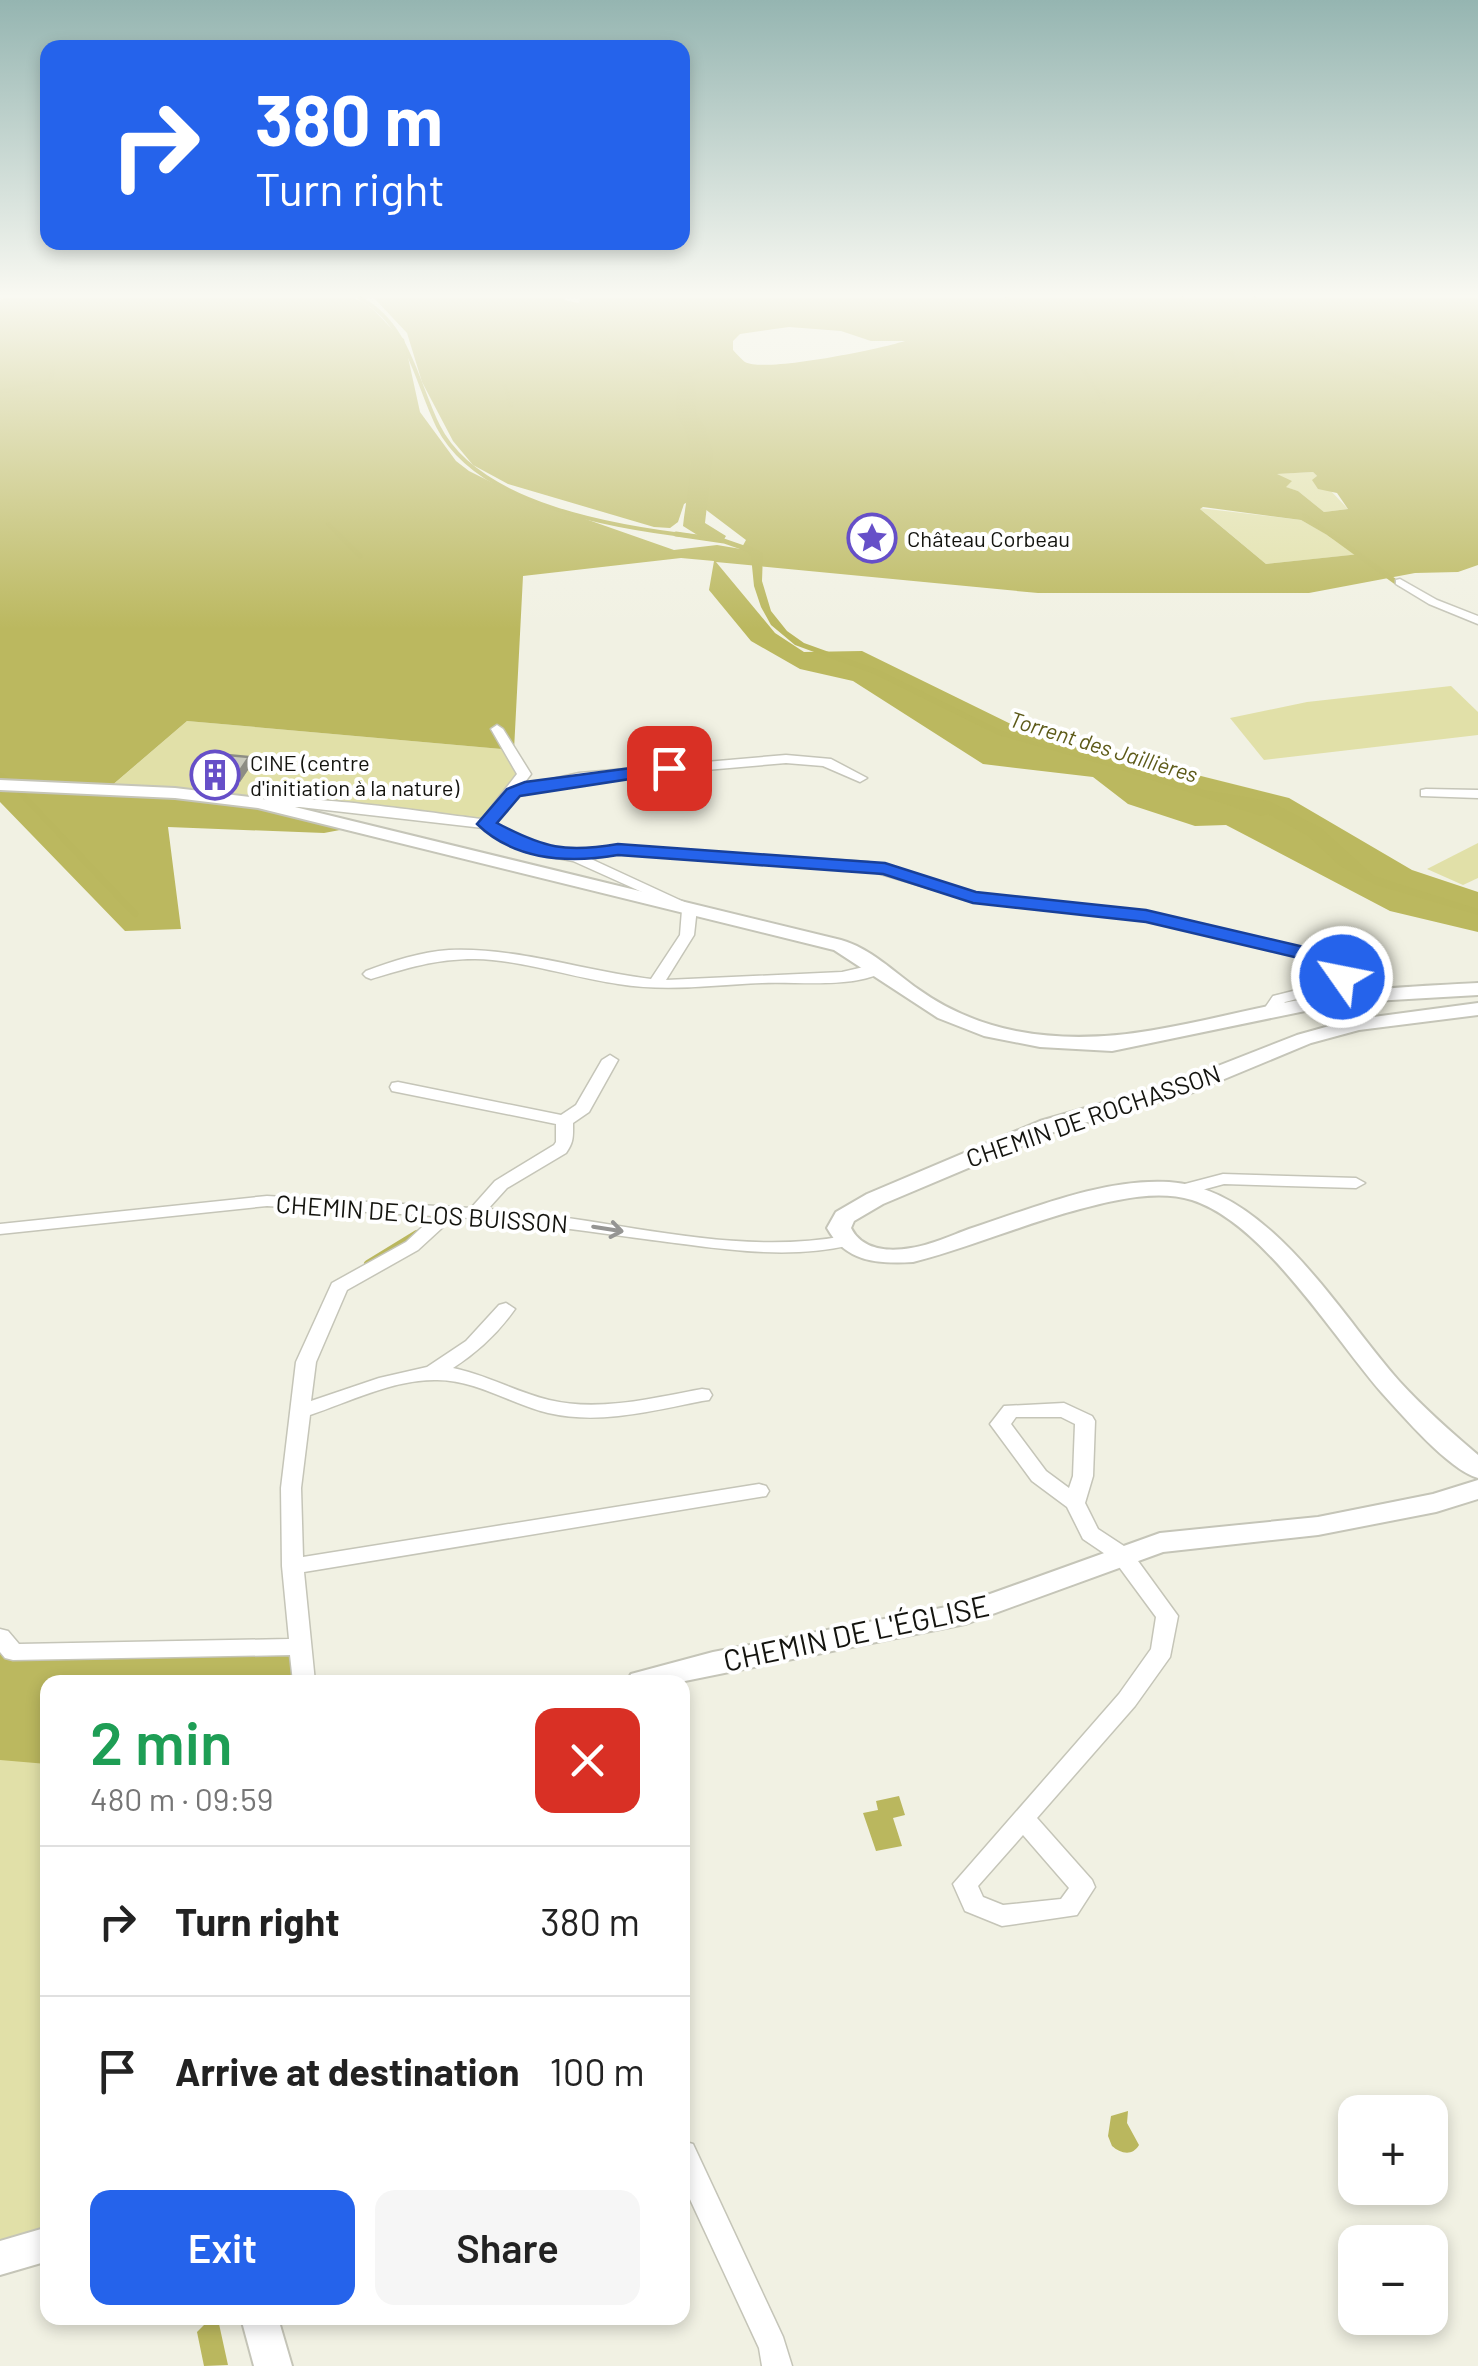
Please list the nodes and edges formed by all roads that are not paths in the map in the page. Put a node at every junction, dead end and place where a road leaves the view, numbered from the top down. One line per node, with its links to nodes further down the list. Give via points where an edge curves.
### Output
1 (1400, 582): 2 (street)
2 (1476, 618)
3 (497, 728): 6 (street, via 523,767)
4 (860, 778): 6 (street, via 826,762 786,759 579,777)
5 (0, 785): 9 (street, CHEMIN DE ROCHASSON)
6 (514, 792): 10 (street)
7 (1426, 793): 8 (street)
8 (1478, 794)
9 (258, 803): 10 (street); 12 (street, CHEMIN DE ROCHASSON)
10 (486, 824): 11 (street, via 531,849)
11 (575, 857): 12 (street); 18 (street, via 618,850 868,866 985,899 1212,930 1331,960 1341,969 1334,985 1280,999)
12 (690, 908): 13 (street, CHEMIN DE ROCHASSON, via 840,946); 15 (street, via 687,936)
13 (881, 968): 15 (street, via 857,977); 18 (street, CHEMIN DE ROCHASSON, via 925,1003 968,1023 1068,1046 1112,1045)
14 (371, 974): 15 (street, via 407,958 469,954)
15 (656, 984)
16 (1478, 990): 18 (street, CHEMIN DE ROCHASSON, via 1374,995)
17 (1478, 1009): 27 (street, CHEMIN DE ROCHASSON, via 1358,1024 1185,1087 1023,1135 875,1198 844,1217 838,1228)
18 (1270, 1012)
19 (610, 1060): 21 (street, via 582,1108)
20 (398, 1087): 21 (street)
21 (564, 1120): 25 (street, via 560,1148 486,1198)
22 (1356, 1183): 23 (street, via 1223,1179)
23 (1187, 1189): 27 (street, via 1104,1198 913,1255 872,1254); 32 (street, via 1250,1222 1389,1385)
24 (448, 1213): 25 (street, CHEMIN DE CLOS BUISSON); 26 (street, CHEMIN DE CLOS BUISSON, via 248,1200); 31 (street, via 412,1246 339,1287 306,1362)
25 (476, 1214): 27 (street, CHEMIN DE CLOS BUISSON, one-way to 27, via 693,1243)
26 (0, 1229)
27 (844, 1242)
28 (506, 1309): 29 (street, via 468,1352)
29 (432, 1373): 30 (street, via 580,1412); 31 (street)
30 (702, 1395)
31 (301, 1411): 37 (street, via 292,1488)
32 (1478, 1469)
33 (1478, 1490): 36 (street, CHEMIN DE L'ÉGLISE, via 1335,1522 1160,1542)
34 (759, 1491): 37 (street)
35 (1075, 1503): 35 (street, via 1084,1476 1084,1421 1064,1410 1011,1411 1000,1424 1039,1476); 36 (street, via 1090,1534)
36 (1122, 1555): 41 (street, CHEMIN DE L'ÉGLISE, via 965,1614); 42 (street, via 1167,1616 1162,1652)
37 (293, 1566): 39 (street)
38 (0, 1637): 39 (street, via 13,1652)
39 (300, 1647): 40 (street)
40 (303, 1675)
41 (668, 1675)
42 (1023, 1818): 42 (street, via 964,1884 974,1904 1002,1916 1068,1908 1083,1887)
43 (690, 2168): 48 (street)
44 (40, 2246): 45 (street)
45 (0, 2258)
46 (262, 2325): 47 (street)
47 (272, 2366)
48 (778, 2366)

